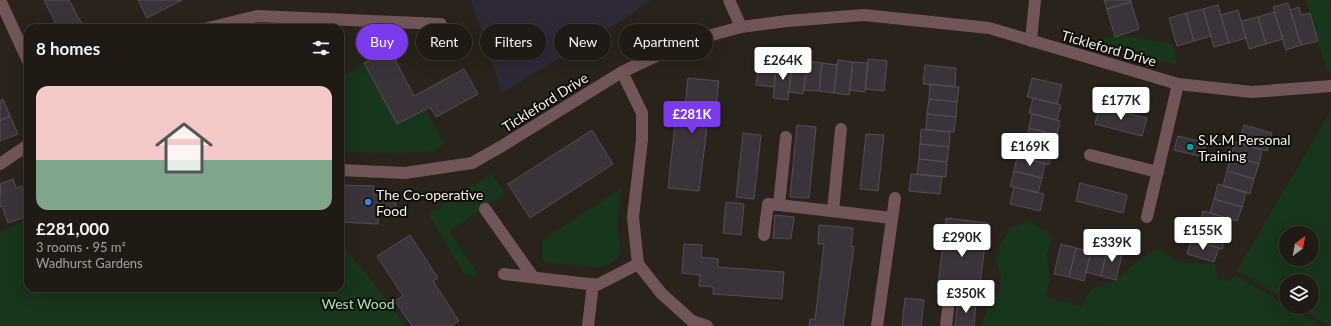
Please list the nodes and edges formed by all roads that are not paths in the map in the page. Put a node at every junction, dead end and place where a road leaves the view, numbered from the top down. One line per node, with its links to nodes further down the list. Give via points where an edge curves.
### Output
1 (0, 0): 8 (street)
2 (729, 0): 6 (street)
3 (1035, 0): 7 (street)
4 (224, 24): 5 (street, via 257,16)
5 (440, 24)
6 (741, 27): 7 (street, Tickleford Drive, via 864,15 989,28); 9 (street, Tickleford Drive, via 686,42)
7 (1031, 41): 10 (street, Tickleford Drive)
8 (24, 52)
9 (622, 72): 17 (street, Tickleford Drive, via 472,163 405,173); 26 (street, via 642,113 642,140 633,217)
10 (1178, 84): 11 (street, Tickleford Drive, via 1252,92); 18 (street)
11 (1331, 86)
12 (841, 129): 22 (street)
13 (786, 137): 20 (street)
14 (24, 148): 16 (street)
15 (1090, 155): 18 (street)
16 (0, 164)
17 (344, 170)
18 (1158, 172): 23 (street)
19 (895, 198): 24 (street)
20 (779, 205): 22 (street); 25 (street, via 768,204)
21 (485, 209): 28 (street)
22 (833, 211): 24 (street)
23 (1147, 217)
24 (892, 218): 33 (street)
25 (764, 235)
26 (638, 264): 29 (street, via 597,285); 32 (street, via 666,298 692,321)
27 (504, 274): 28 (street)
28 (533, 277): 29 (street)
29 (593, 284): 31 (street)
30 (949, 301): 34 (street)
31 (588, 326)
32 (707, 326)
33 (877, 326)
34 (946, 326)

